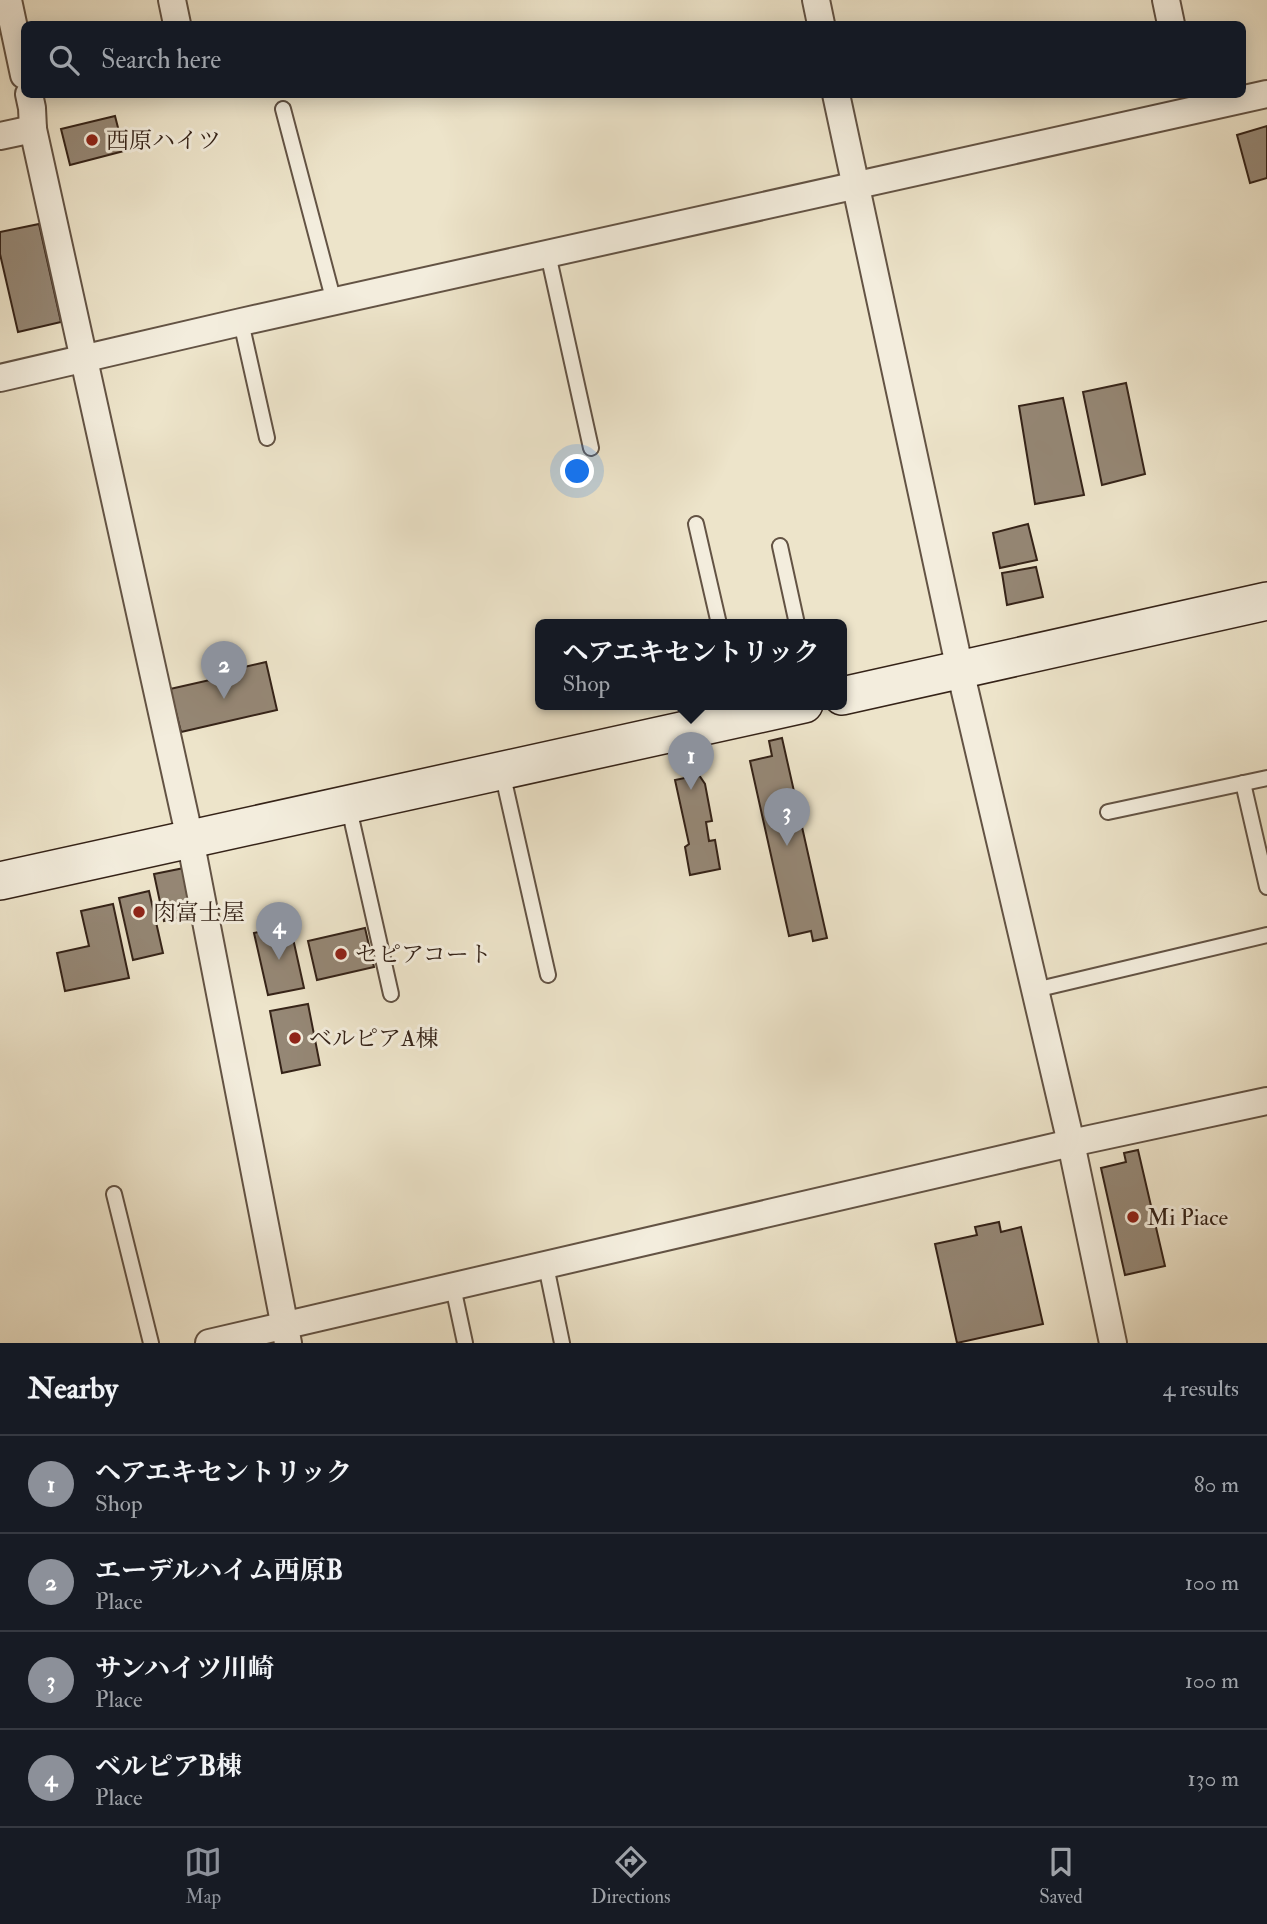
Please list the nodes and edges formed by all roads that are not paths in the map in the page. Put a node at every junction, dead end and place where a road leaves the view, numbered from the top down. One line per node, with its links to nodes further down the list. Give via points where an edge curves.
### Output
1 (8, 0): 8 (street)
2 (172, 0): 5 (street)
3 (816, 0): 6 (street)
4 (1166, 0): 7 (street)
5 (176, 21)
6 (820, 21)
7 (1170, 21)
8 (21, 61)
9 (1267, 94): 10 (street)
10 (1246, 96)
11 (30, 98): 16 (street)
12 (837, 98): 18 (street)
13 (1232, 98): 14 (street)
14 (1188, 103): 18 (street)
15 (283, 109): 20 (lane)
16 (33, 129): 17 (street); 22 (street)
17 (0, 136)
18 (856, 186): 19 (street); 31 (street)
19 (548, 254): 20 (street); 25 (lane)
20 (334, 302): 21 (street)
21 (241, 322): 22 (street); 24 (lane)
22 (82, 358): 23 (street); 39 (street)
23 (0, 378)
24 (267, 438)
25 (591, 448)
26 (696, 524): 29 (lane)
27 (780, 546): 30 (lane)
28 (1267, 601): 31 (street)
29 (718, 619)
30 (796, 619)
31 (960, 670): 32 (street); 44 (street)
32 (847, 695)
33 (740, 711): 34 (street)
34 (502, 771): 37 (street); 43 (lane)
35 (1267, 778): 36 (lane)
36 (1243, 783): 38 (lane); 41 (lane)
37 (348, 804): 39 (street); 45 (lane)
38 (1108, 812)
39 (190, 839): 40 (street); 51 (street)
40 (0, 881)
41 (1267, 887)
42 (1267, 935): 44 (lane)
43 (548, 975)
44 (1035, 990): 47 (street)
45 (391, 994)
46 (1267, 1101): 47 (street)
47 (1071, 1143): 49 (street); 56 (street)
48 (114, 1194): 52 (lane)
49 (546, 1266): 50 (street); 55 (lane)
50 (453, 1287): 51 (street); 54 (lane)
51 (285, 1335): 53 (street)
52 (151, 1343)
53 (209, 1343)
54 (465, 1343)
55 (562, 1343)
56 (1112, 1343)

